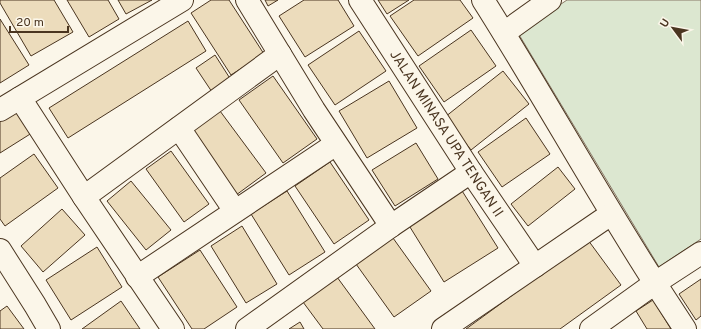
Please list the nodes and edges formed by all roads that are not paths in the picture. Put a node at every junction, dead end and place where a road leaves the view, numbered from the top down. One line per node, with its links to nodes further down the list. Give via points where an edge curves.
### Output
1 (182, 0): 8 (street)
2 (247, 0): 7 (street)
3 (360, 0): 12 (street, JALAN MINASA UPA TENGAN II)
4 (483, 0): 6 (street)
5 (550, 0): 6 (street)
6 (504, 33): 15 (street)
7 (280, 54): 10 (street); 11 (street)
8 (20, 98): 9 (street); 13 (street)
9 (0, 110)
10 (179, 128): 13 (street); 14 (street)
11 (336, 144): 14 (street); 16 (street)
12 (471, 172): 16 (street); 19 (street, JALAN MINASA UPA TENGAN II)
13 (84, 197): 20 (street)
14 (235, 211): 20 (street)
15 (611, 214): 19 (street); 21 (street)
16 (391, 226): 24 (street)
17 (0, 250): 22 (street)
18 (701, 253): 21 (street)
19 (535, 266): 25 (street)
20 (137, 277): 23 (street)
21 (655, 283): 26 (street); 27 (street)
22 (49, 329)
23 (173, 329)
24 (247, 329)
25 (443, 329)
26 (591, 329)
27 (684, 329)

